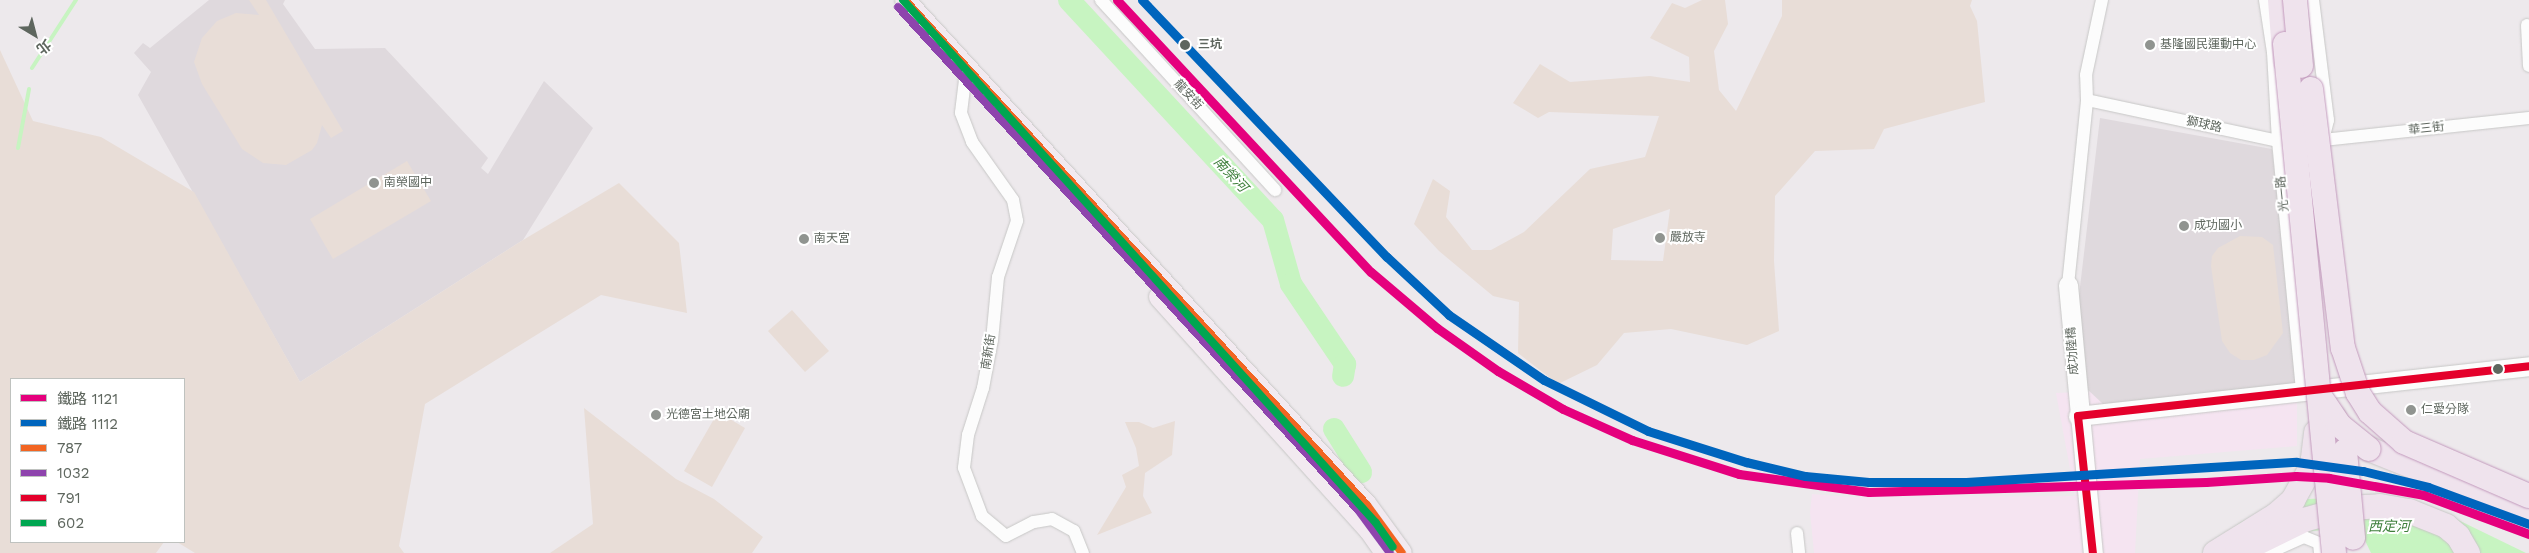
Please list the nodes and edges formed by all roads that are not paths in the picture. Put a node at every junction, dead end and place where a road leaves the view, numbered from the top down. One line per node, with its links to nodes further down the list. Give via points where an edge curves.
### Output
1 (889, 0): 12 (main road)
2 (904, 0): 12 (main road)
3 (1101, 0): 17 (street, 龍安街)
4 (2102, 0): 13 (street, via 2086,75)
5 (2265, 0): 16 (street, 光一路, via 2273,52)
6 (2280, 0): 10 (highway)
7 (2296, 0): 23 (highway, bridge); 24 (highway, bridge, via 2343,348 2358,393 2370,412 2404,442)
8 (2313, 0): 15 (street, via 2328,120)
9 (2527, 25): 11 (street)
10 (2285, 44): 20 (highway, bridge); 25 (highway, bridge, via 2285,123 2305,340 2309,370 2321,399 2339,425 2369,449)
11 (2529, 66)
12 (969, 77): 27 (street, 南新街, via 961,113 972,142 1013,200 1017,221 998,277 992,340 983,388 968,435 964,468 982,516 1006,536 1034,522 1052,518 1074,531); 28 (main road, via 1369,530); 29 (main road, via 1367,505)
13 (2086, 100): 16 (street, 獅球路); 18 (street)
14 (2529, 118): 15 (street, 華三街)
15 (2323, 140): 16 (street, 獅球路); 21 (street)
16 (2278, 141): 20 (street, 光一路)
17 (1275, 190)
18 (2068, 285): 22 (street, 成功陸橋)
19 (2529, 366): 21 (street)
20 (2304, 385): 21 (street); 22 (street); 32 (highway, bridge, via 2314,457 2299,492 2276,515); 36 (highway, bridge)
21 (2355, 385)
22 (2078, 416): 31 (street, 成功陸橋)
23 (2334, 418): 37 (highway); 38 (highway, bridge, via 2345,451)
24 (2529, 496)
25 (2529, 513)
26 (1797, 533): 30 (street)
27 (1083, 553)
28 (1385, 553)
29 (1402, 553)
30 (1799, 553)
31 (2093, 553)
32 (2215, 553)
33 (2237, 553): 39 (highway, bridge, via 2304,520 2365,506 2395,508 2433,520 2452,530)
34 (2268, 553): 35 (street, via 2297,538 2319,543)
35 (2320, 553)
36 (2334, 553)
37 (2347, 553)
38 (2356, 553)
39 (2468, 553)

